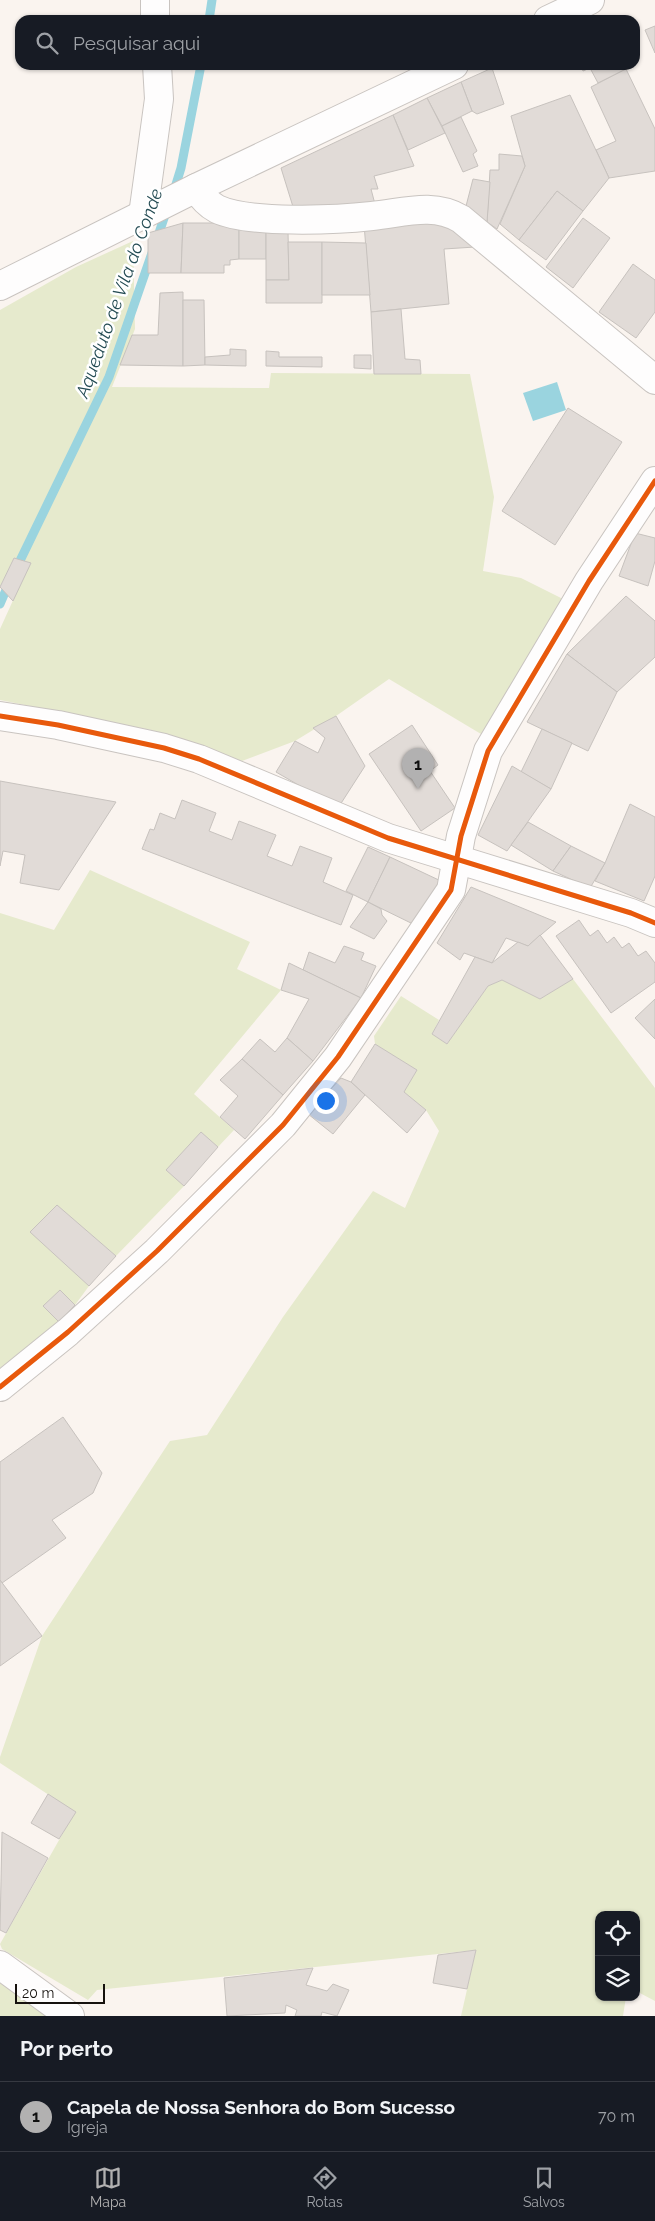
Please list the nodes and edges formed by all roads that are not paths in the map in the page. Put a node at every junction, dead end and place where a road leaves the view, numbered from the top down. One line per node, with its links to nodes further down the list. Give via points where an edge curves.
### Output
1 (155, 0): 3 (street)
2 (590, 0): 4 (street)
3 (156, 15)
4 (558, 15)
5 (158, 70): 8 (street, via 159,99)
6 (444, 70): 7 (street)
7 (196, 188): 8 (street); 10 (street, via 216,209 264,218 338,218 432,208 450,212)
8 (143, 214): 9 (street)
9 (0, 286)
10 (655, 380)
11 (655, 481): 13 (street, via 589,581 488,751)
12 (0, 716): 13 (street, via 164,748 199,759 388,838)
13 (456, 858): 14 (street); 15 (street, via 451,890 338,1057 283,1125 158,1251 68,1332)
14 (655, 923)
15 (0, 1387)
16 (0, 1965): 17 (street)
17 (70, 2016)

